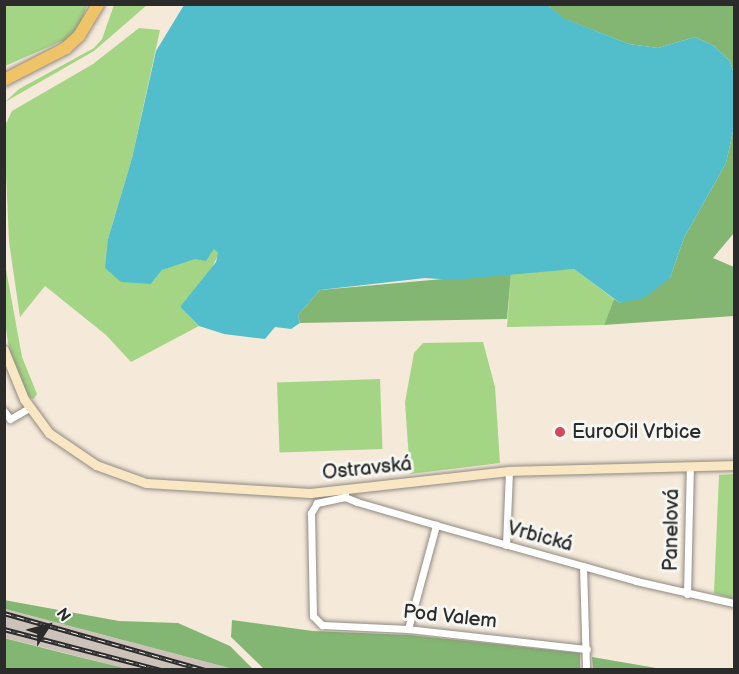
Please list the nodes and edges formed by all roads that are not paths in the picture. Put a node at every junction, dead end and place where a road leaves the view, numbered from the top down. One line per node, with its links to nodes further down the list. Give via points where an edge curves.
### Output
1 (98, 4): 2 (highway, via 79,36 66,48)
2 (4, 80)
3 (4, 350): 4 (main road, Ostravská)
4 (29, 408): 5 (street, via 10,419); 9 (main road, Ostravská, via 49,433 80,457 128,478 184,488)
5 (4, 411)
6 (735, 465): 7 (main road, Ostravská)
7 (690, 466): 8 (main road, Ostravská); 13 (street, Panelová)
8 (509, 471): 9 (main road, Ostravská); 11 (street)
9 (345, 494): 10 (street, Vrbická); 15 (street, Pod Valem, via 317,503 311,513 313,616 322,625)
10 (436, 525): 11 (street, Vrbická); 15 (street)
11 (506, 545): 12 (street, Vrbická)
12 (584, 566): 13 (street, Vrbická); 16 (street)
13 (687, 594): 14 (street, Vrbická)
14 (735, 603)
15 (408, 628): 16 (street, Pod Valem)
16 (587, 649): 17 (street)
17 (586, 669)

